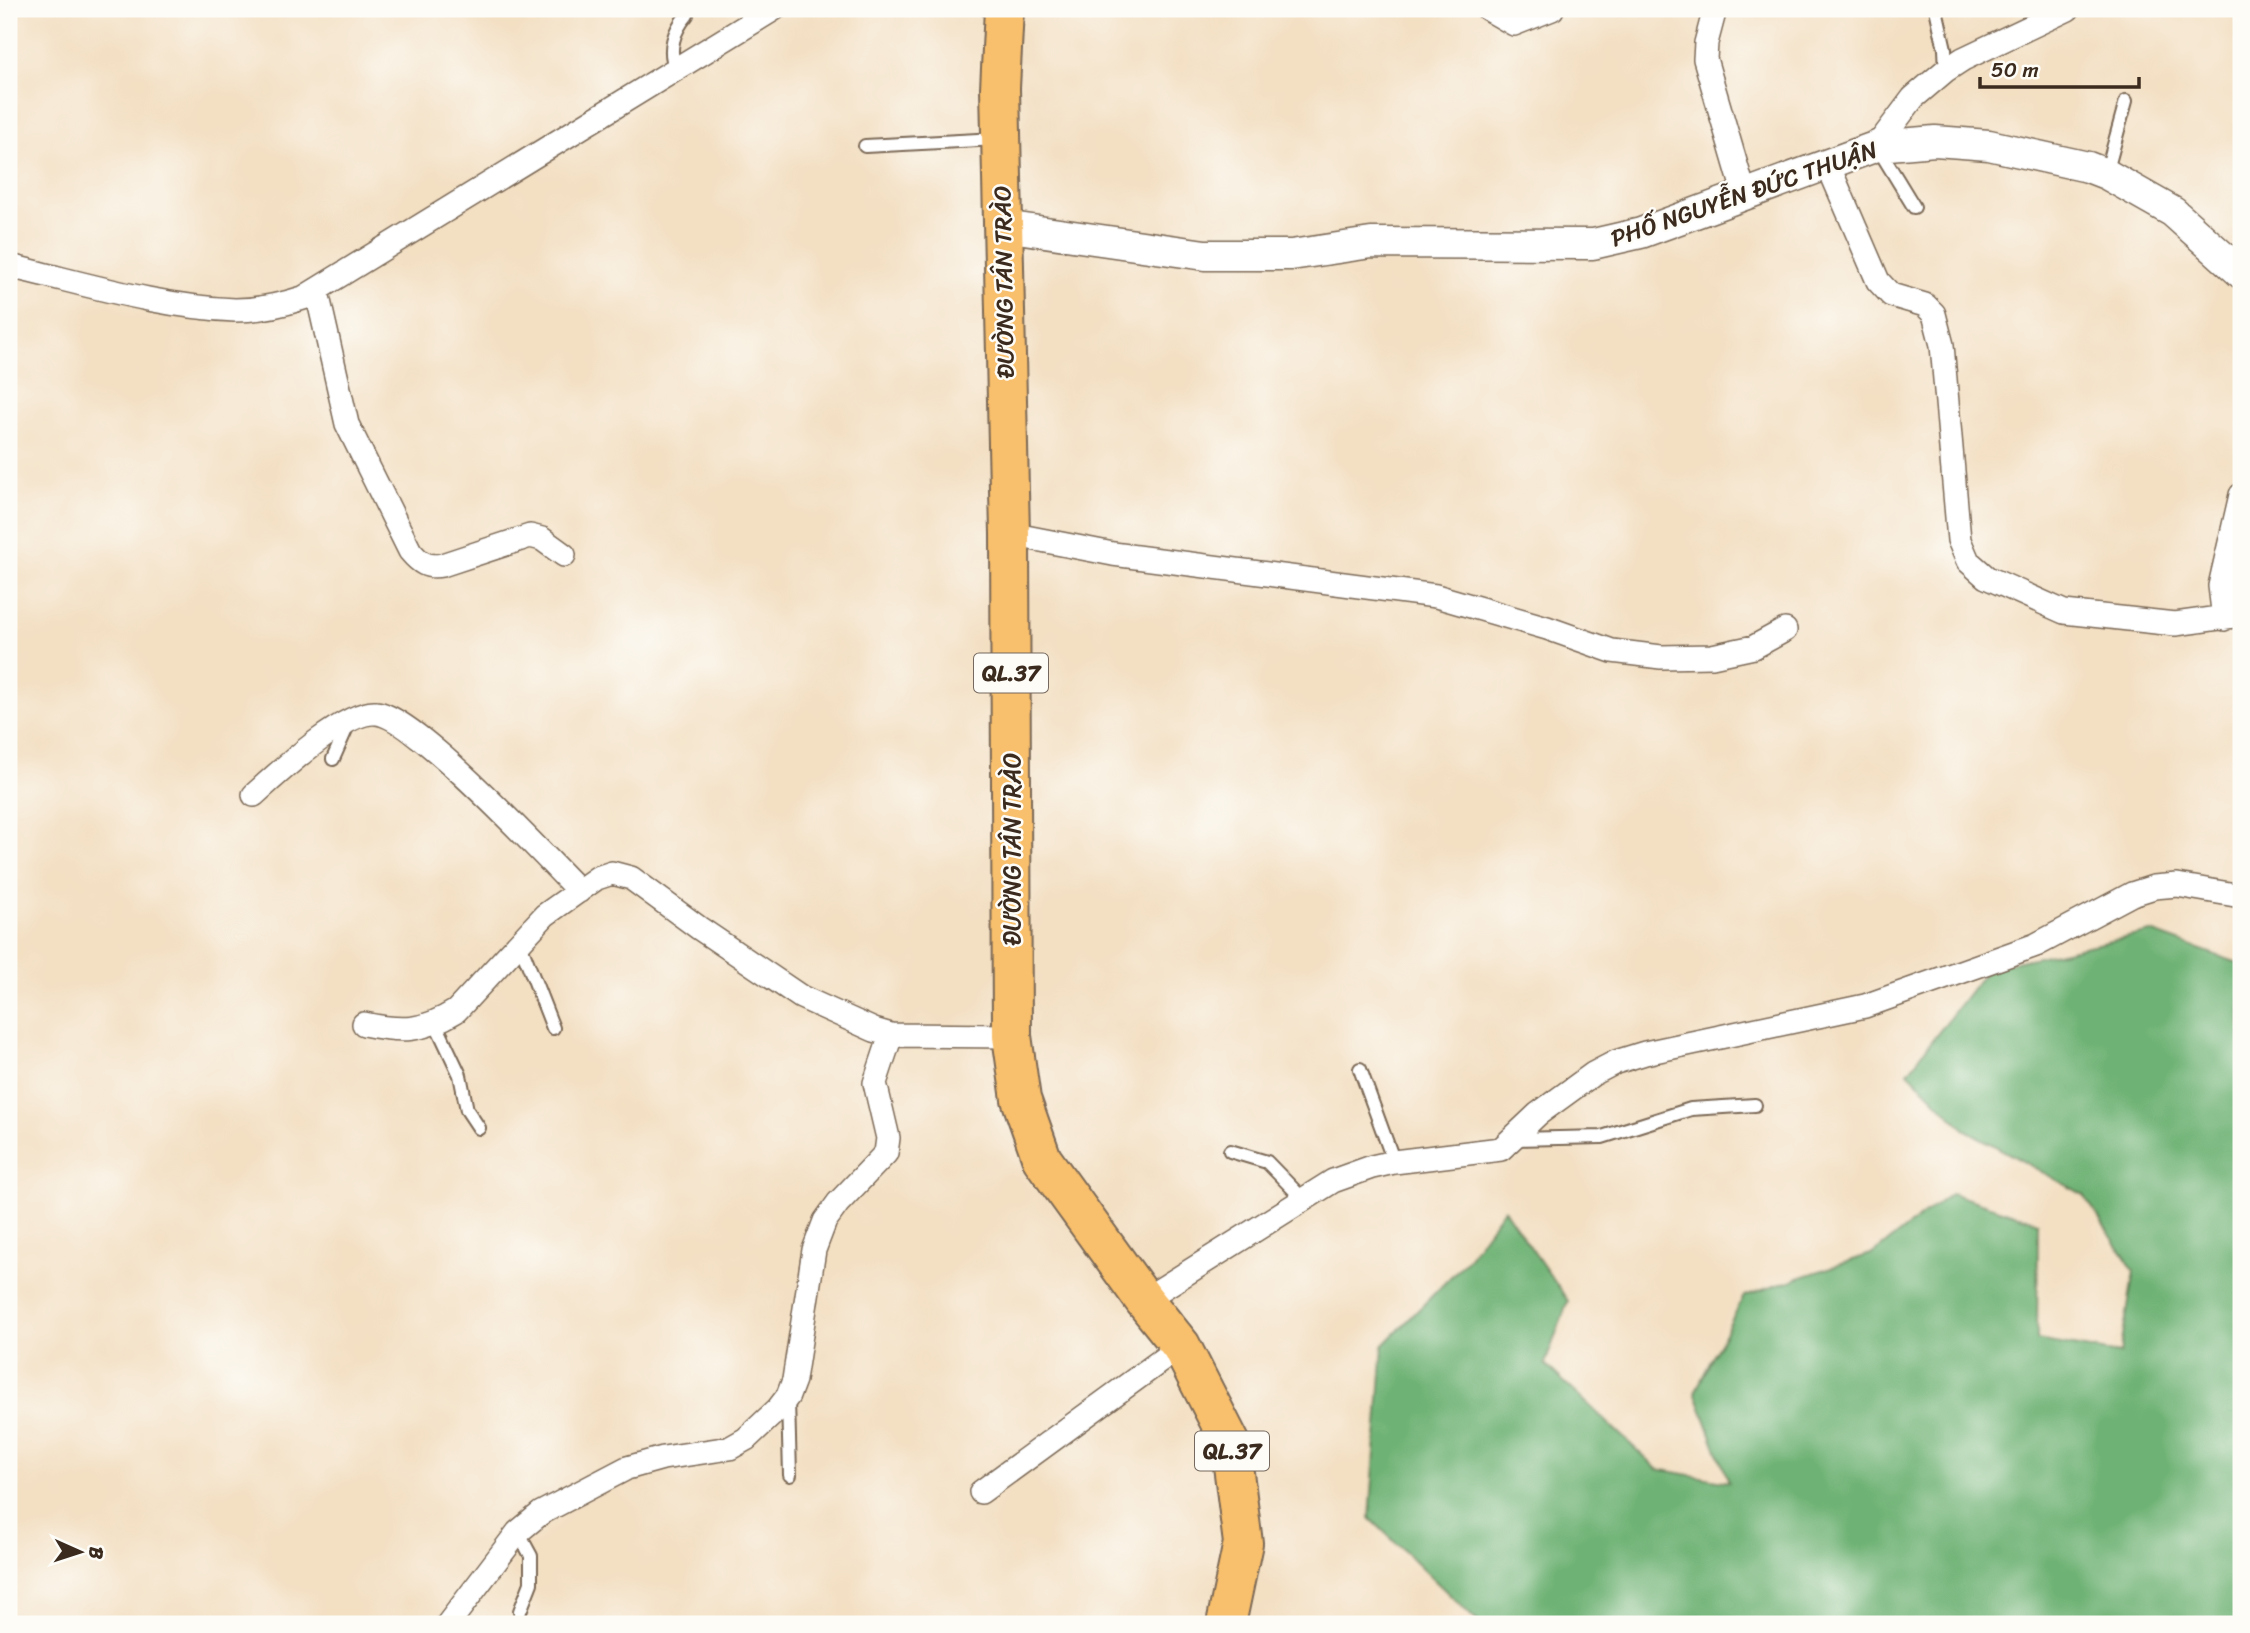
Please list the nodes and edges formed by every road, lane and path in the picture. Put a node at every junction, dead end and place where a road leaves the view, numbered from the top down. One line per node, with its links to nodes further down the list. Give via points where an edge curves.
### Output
1 (774, 9): 9 (street)
2 (1004, 9): 12 (highway, ĐƯỜNG TÂN TRÀO / QL.37)
3 (1488, 9): 4 (street, via 1514,24)
4 (1552, 9)
5 (1715, 9): 17 (street, via 1705,59)
6 (1936, 9): 10 (lane)
7 (2068, 9): 10 (street)
8 (687, 15): 9 (lane, via 673,37)
9 (676, 69): 22 (street)
10 (1946, 69): 14 (street, via 1913,98)
11 (2126, 102): 16 (lane)
12 (1001, 139): 13 (lane); 19 (highway, ĐƯỜNG TÂN TRÀO / QL.37)
13 (865, 146)
14 (1877, 146): 15 (street, PHỐ NGUYỄN ĐỨC THUẬN); 16 (street, PHỐ NGUYỄN ĐỨC THUẬN, via 1935,141 1989,145); 18 (lane)
15 (1828, 165): 17 (street, PHỐ NGUYỄN ĐỨC THUẬN); 26 (street, via 1878,281 1891,295 1924,305 1934,314 1942,345 1959,540 1968,561 1986,577 2064,612 2175,624)
16 (2106, 174): 21 (street, PHỐ NGUYỄN ĐỨC THUẬN, via 2173,212)
17 (1745, 196): 19 (street, PHỐ NGUYỄN ĐỨC THUẬN, via 1641,233 1592,244 1371,243 1291,255 1205,256)
18 (1914, 207)
19 (1003, 226): 24 (highway, ĐƯỜNG TÂN TRÀO / QL.37)
20 (9, 266): 22 (street, via 149,299 236,310 276,306)
21 (2241, 272)
22 (317, 292): 25 (street, via 347,424 419,562 442,565 530,536)
23 (2241, 495): 26 (street, via 2220,586)
24 (1010, 534): 27 (street, via 1113,554 1436,596 1612,651 1661,657 1712,656 1754,647); 38 (highway, ĐƯỜNG TÂN TRÀO / QL.37)
25 (564, 555)
26 (2232, 617)
27 (1785, 630)
28 (349, 721): 29 (lane); 30 (street, via 299,754); 31 (street, via 375,712 413,733 449,761)
29 (333, 759)
30 (254, 794)
31 (579, 891): 33 (street); 37 (street, via 612,873 631,878 801,997)
32 (2241, 896): 42 (street, via 2177,885 2154,887 2036,945 1866,1006 1616,1062 1538,1114)
33 (519, 941): 34 (street, via 456,1011); 36 (lane)
34 (435, 1022): 35 (street, via 402,1031); 41 (lane, via 460,1075 467,1110)
35 (364, 1024)
36 (553, 1028)
37 (891, 1035): 38 (street); 48 (street, via 876,1083 888,1138 886,1153 825,1221 814,1250)
38 (1012, 1036): 46 (highway, ĐƯỜNG TÂN TRÀO / QL.37, via 1021,1099 1042,1159)
39 (1360, 1069): 44 (lane)
40 (1755, 1105): 42 (lane, via 1691,1109 1602,1137)
41 (479, 1128)
42 (1514, 1139): 44 (street, via 1492,1151)
43 (1230, 1151): 45 (lane, via 1267,1162)
44 (1394, 1162): 45 (street, via 1333,1181)
45 (1302, 1198): 46 (street)
46 (1144, 1300): 47 (highway, ĐƯỜNG TÂN TRÀO / QL.37)
47 (1181, 1346): 50 (street); 54 (highway, ĐƯỜNG TÂN TRÀO / QL.37, via 1230,1442 1243,1543)
48 (788, 1396): 49 (lane); 51 (street, via 746,1439 730,1448 627,1468 541,1513)
49 (790, 1475)
50 (981, 1492)
51 (518, 1532): 52 (lane, via 531,1556 531,1583); 53 (street)
52 (520, 1611)
53 (448, 1624)
54 (1226, 1624)

